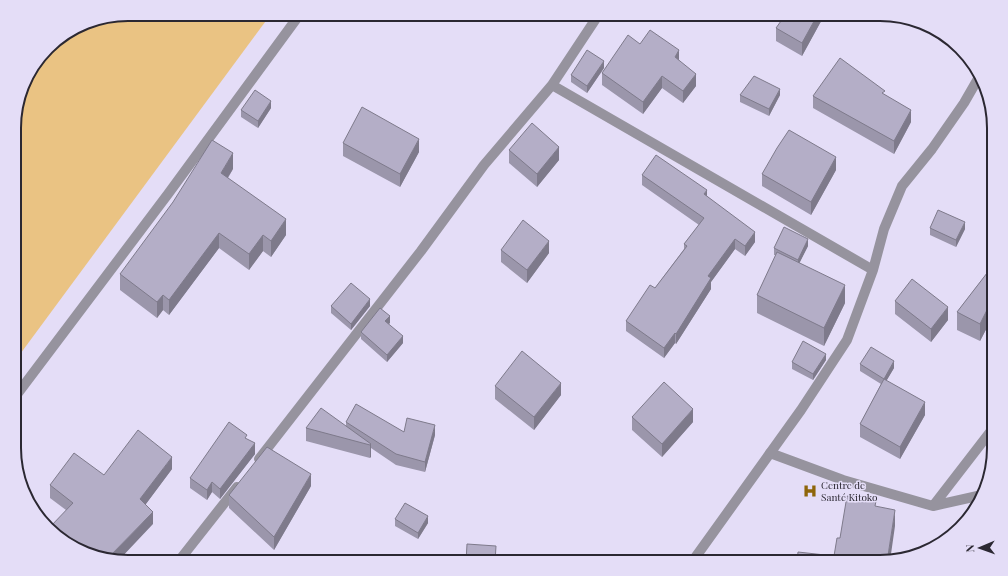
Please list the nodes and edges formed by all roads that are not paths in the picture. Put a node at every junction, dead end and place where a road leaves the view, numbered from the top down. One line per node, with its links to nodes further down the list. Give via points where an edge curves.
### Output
1 (295, 21): 6 (street)
2 (594, 21): 4 (street)
3 (976, 82): 5 (street, via 932,149 902,186 884,229)
4 (552, 85): 5 (street); 9 (street, via 484,165)
5 (873, 270): 8 (street, via 847,340)
6 (21, 389)
7 (987, 436): 12 (street)
8 (770, 453): 12 (street, via 843,480); 14 (street)
9 (252, 468)
10 (242, 481): 13 (street)
11 (975, 496): 12 (street)
12 (933, 506)
13 (184, 555)
14 (697, 555)

